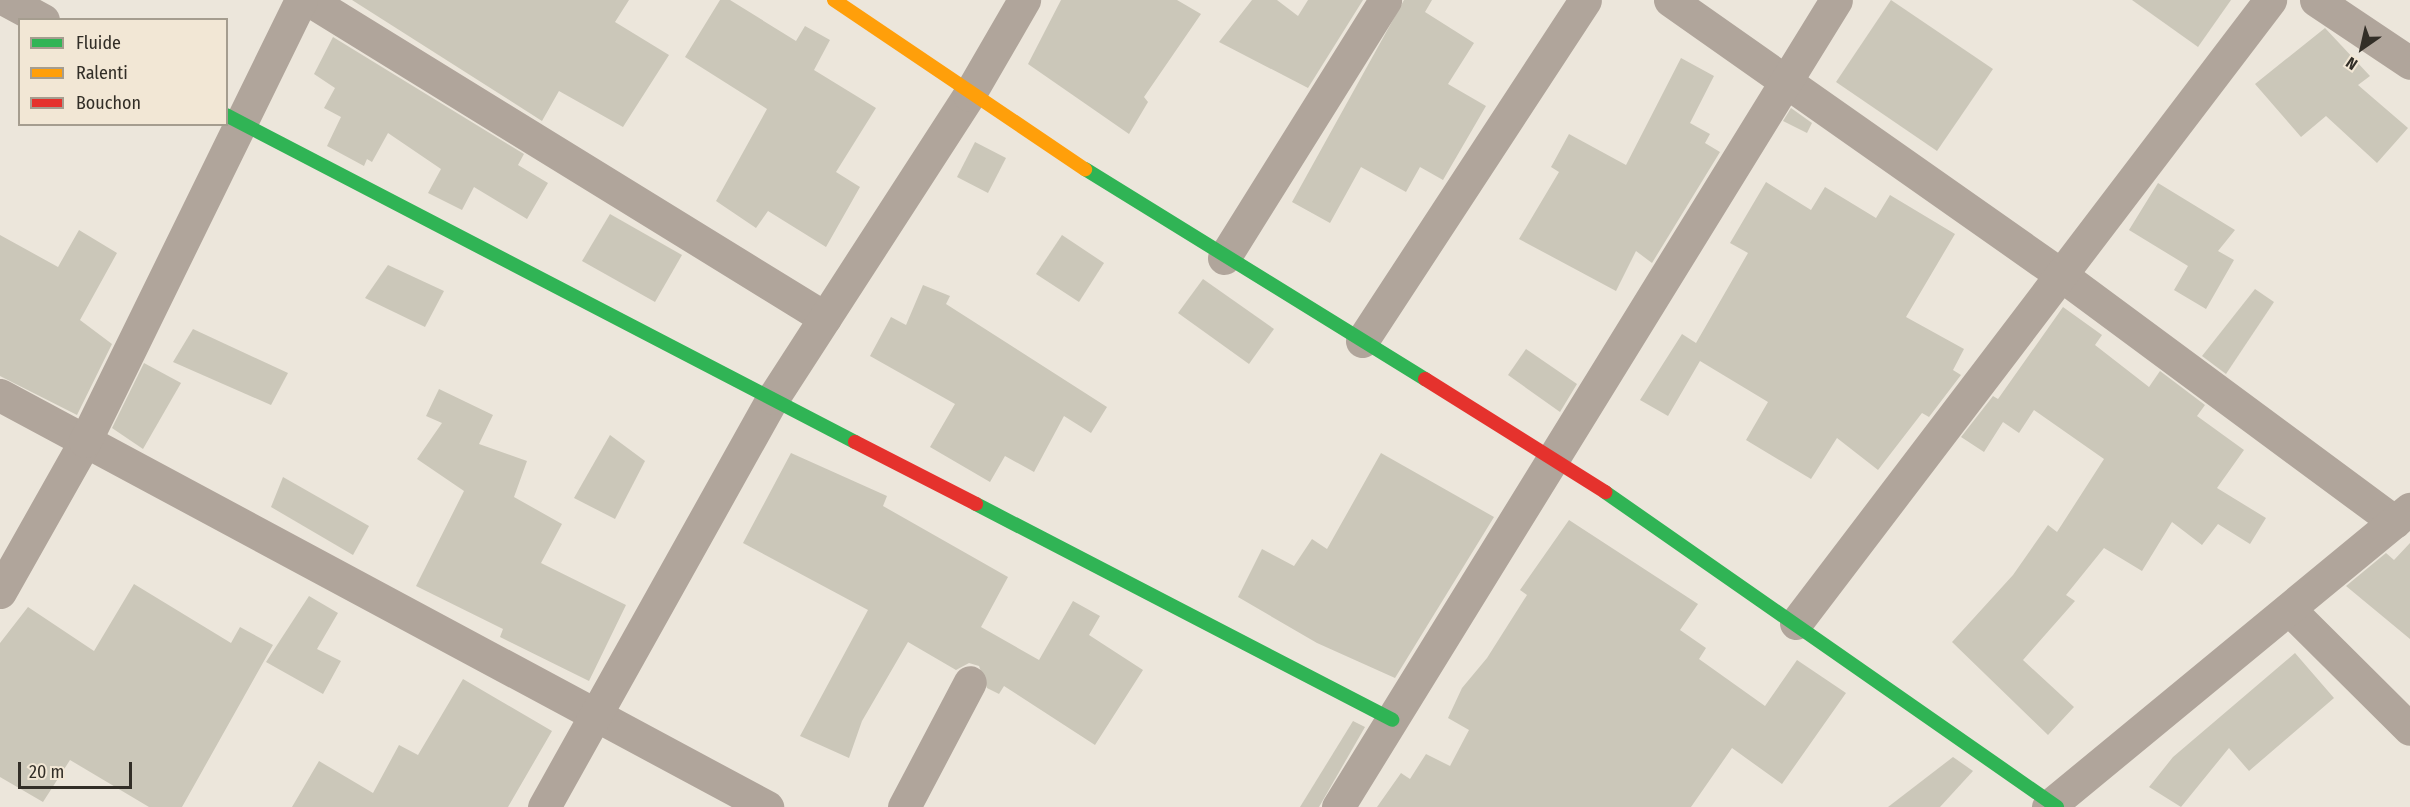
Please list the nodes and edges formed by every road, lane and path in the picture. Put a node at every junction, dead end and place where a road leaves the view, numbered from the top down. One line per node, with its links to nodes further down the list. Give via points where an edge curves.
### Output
1 (6, 0): 12 (street)
2 (301, 0): 16 (street)
3 (309, 0): 19 (street)
4 (834, 0): 15 (street)
5 (1024, 0): 15 (street)
6 (1385, 0): 17 (street)
7 (1585, 0): 20 (street)
8 (1670, 0): 14 (street)
9 (1836, 0): 14 (street)
10 (2270, 0): 18 (street)
11 (2316, 0): 13 (street)
12 (39, 18)
13 (2410, 63)
14 (1786, 81): 18 (street); 24 (street)
15 (969, 95): 17 (street); 19 (street)
16 (233, 118): 22 (street); 23 (street)
17 (1224, 258): 20 (street)
18 (2061, 274): 25 (street); 28 (street)
19 (825, 318): 22 (street)
20 (1362, 341): 24 (street)
21 (0, 395): 23 (street)
22 (773, 398): 30 (street); 31 (street)
23 (85, 441): 26 (street); 30 (street)
24 (1554, 457): 28 (street); 31 (street)
25 (2402, 515): 27 (street)
26 (0, 592)
27 (2289, 609): 32 (street); 33 (street)
28 (1796, 623): 33 (street)
29 (970, 682): 36 (street)
30 (598, 716): 34 (street); 35 (street)
31 (1392, 720): 37 (street)
32 (2410, 729)
33 (2052, 806)
34 (544, 807)
35 (767, 807)
36 (904, 807)
37 (1338, 807)

